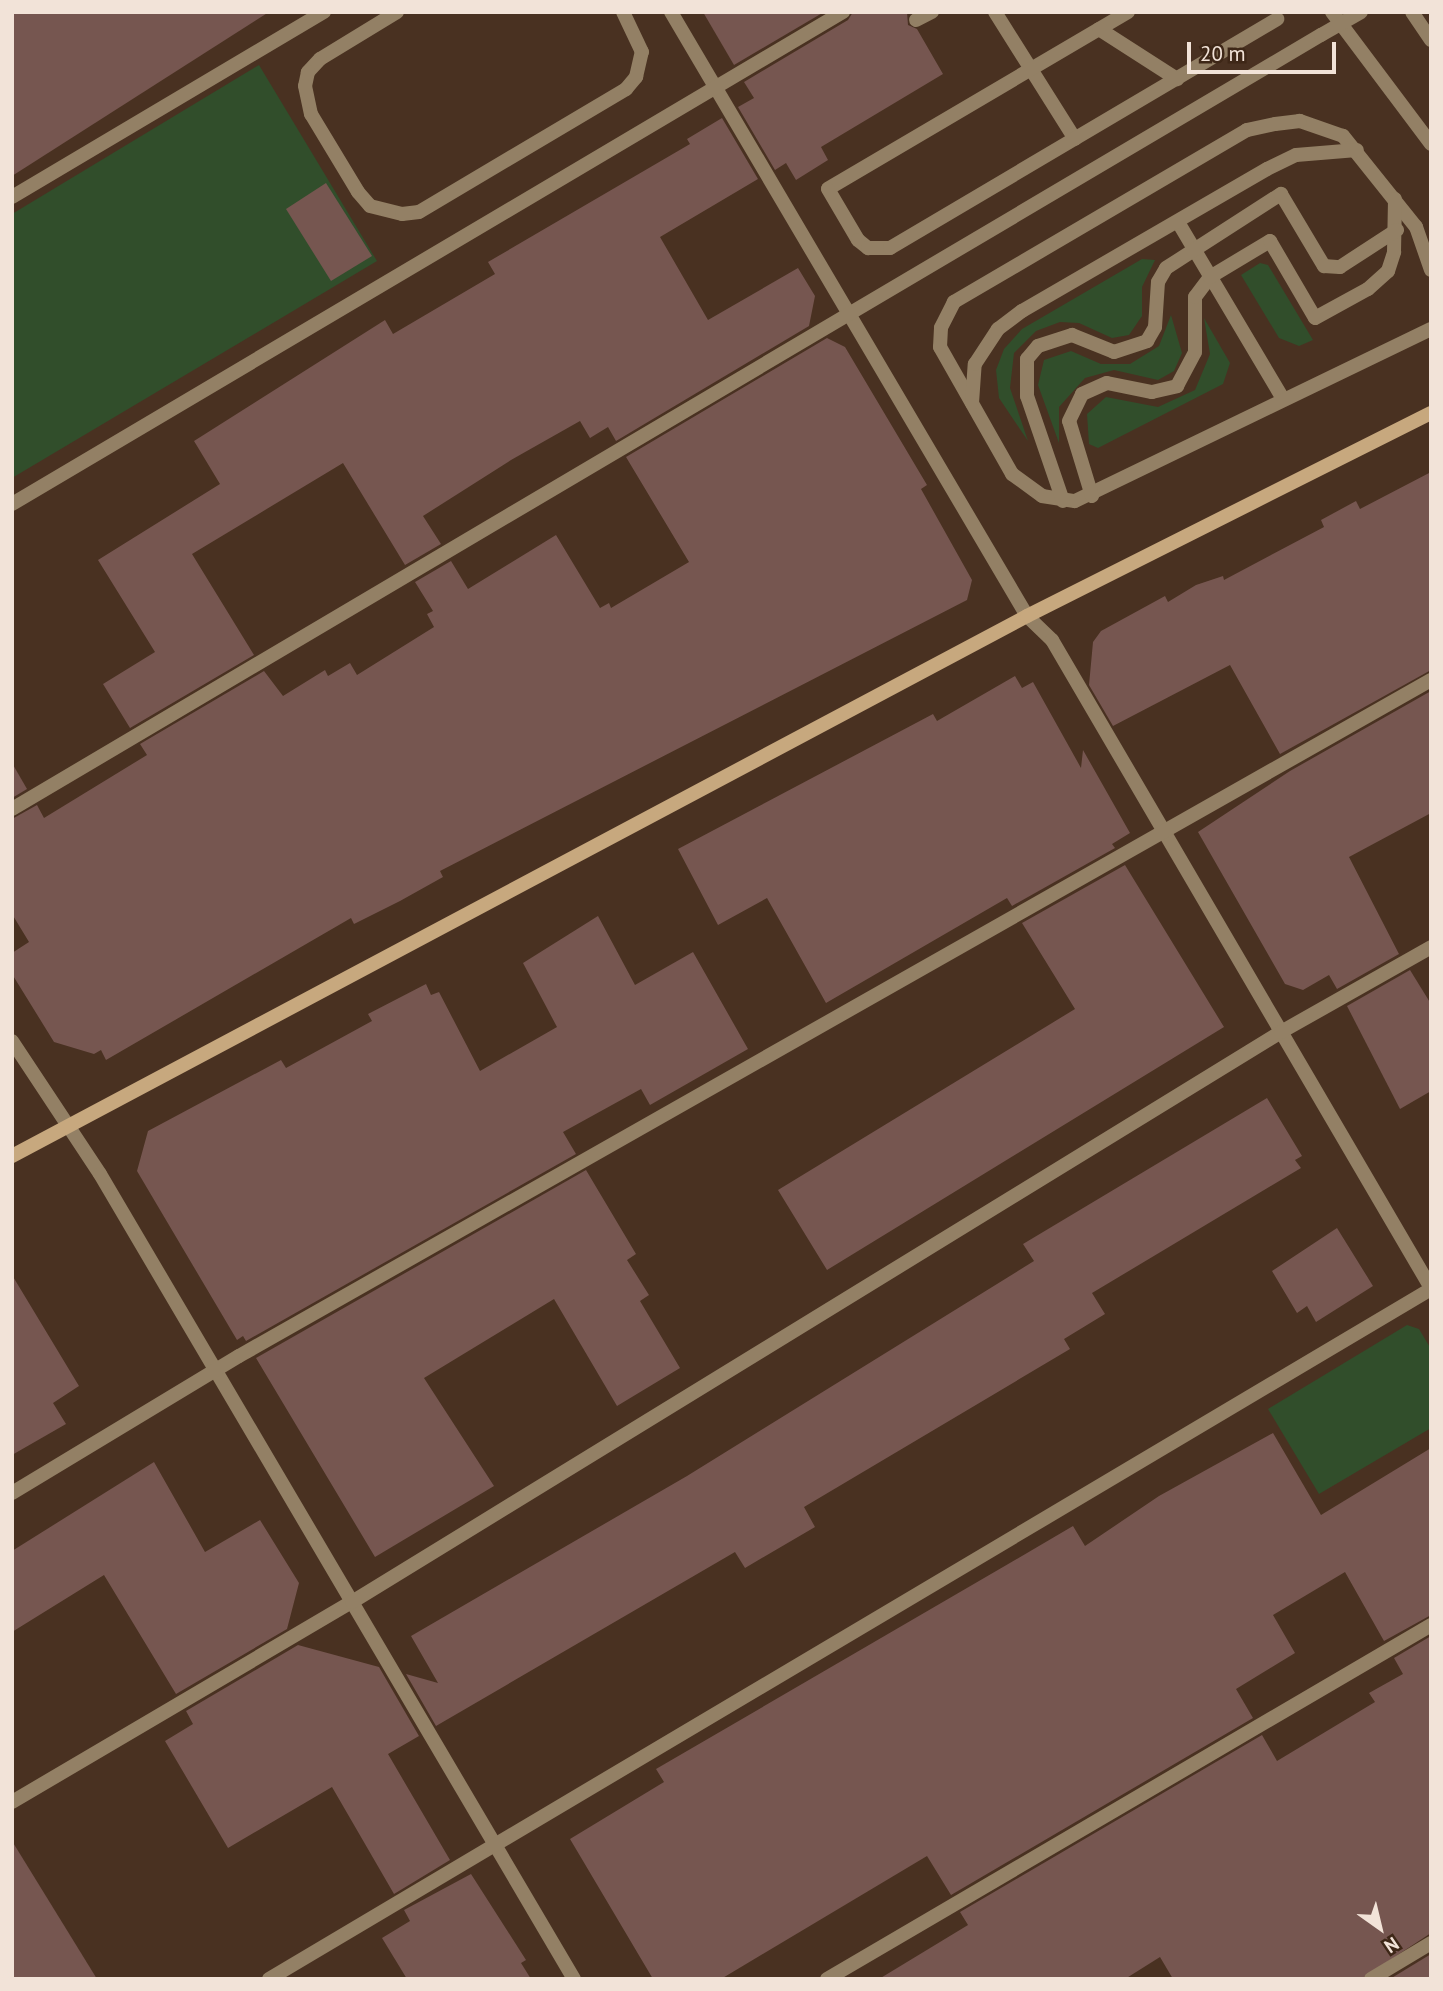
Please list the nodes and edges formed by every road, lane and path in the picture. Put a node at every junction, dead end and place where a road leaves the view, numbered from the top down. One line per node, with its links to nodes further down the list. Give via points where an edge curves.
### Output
1 (324, 12): 23 (street)
2 (397, 12): 3 (street, via 320,59 308,72 305,86 311,114 358,192 370,206 402,214 419,212 626,89 636,77 642,52)
3 (623, 12)
4 (671, 12): 19 (street)
5 (843, 12): 19 (street)
6 (932, 12): 14 (street)
7 (995, 12): 17 (street)
8 (1128, 12): 12 (street)
9 (1332, 12): 21 (street)
10 (1361, 12): 30 (street, bridge)
11 (1412, 12): 16 (street)
12 (1114, 16): 15 (street)
13 (1277, 19): 18 (street)
14 (916, 20)
15 (1100, 29): 17 (street); 18 (street)
16 (1431, 40)
17 (1031, 69): 20 (street); 20 (street, via 828,188 858,240 867,248 890,248)
18 (1177, 79): 20 (street)
19 (716, 88): 30 (street); 38 (street)
20 (1074, 139)
21 (1431, 144)
22 (1357, 150): 24 (street); 25 (street, via 1296,155); 34 (street, via 1343,136 1300,121 1247,130 954,302 941,328 940,348)
23 (12, 197)
24 (1395, 197): 26 (street); 28 (street, via 1416,227)
25 (1178, 222): 27 (street); 34 (street, via 998,329 975,364)
26 (1396, 230): 27 (street, via 1340,267 1324,266 1282,194); 29 (street, via 1388,271 1368,289 1315,318 1269,241)
27 (1195, 248): 29 (street); 37 (street, via 1166,268 1158,282 1158,317 1147,341 1114,352 1072,335 1054,336 1027,359 1027,396)
28 (1431, 270)
29 (1210, 277): 33 (street); 36 (street, via 1195,298 1195,352 1185,379 1165,393 1107,383 1082,394 1073,407 1072,439)
30 (850, 314): 39 (street); 41 (street)
31 (1431, 314): 32 (street)
32 (1427, 331): 33 (street)
33 (1282, 397): 36 (street)
34 (972, 406): 37 (street, via 1012,474 1030,489)
35 (1431, 413): 39 (street)
36 (1092, 496): 37 (street)
37 (1063, 501)
38 (12, 504)
39 (1027, 616): 42 (street, via 1052,640); 46 (street)
40 (1431, 680): 42 (street)
41 (12, 809)
42 (1163, 830): 44 (street); 49 (street)
43 (1431, 947): 44 (street)
44 (1280, 1032): 48 (street); 51 (street)
45 (12, 1041): 46 (street)
46 (68, 1126): 47 (street); 49 (street)
47 (12, 1156)
48 (1431, 1288): 54 (street)
49 (215, 1370): 50 (street); 51 (street)
50 (12, 1493)
51 (352, 1602): 53 (street); 54 (street)
52 (1431, 1625): 58 (street)
53 (12, 1802)
54 (495, 1845): 56 (street); 57 (street)
55 (1431, 1943): 59 (street)
56 (269, 1979)
57 (573, 1979)
58 (827, 1979)
59 (1371, 1979)

